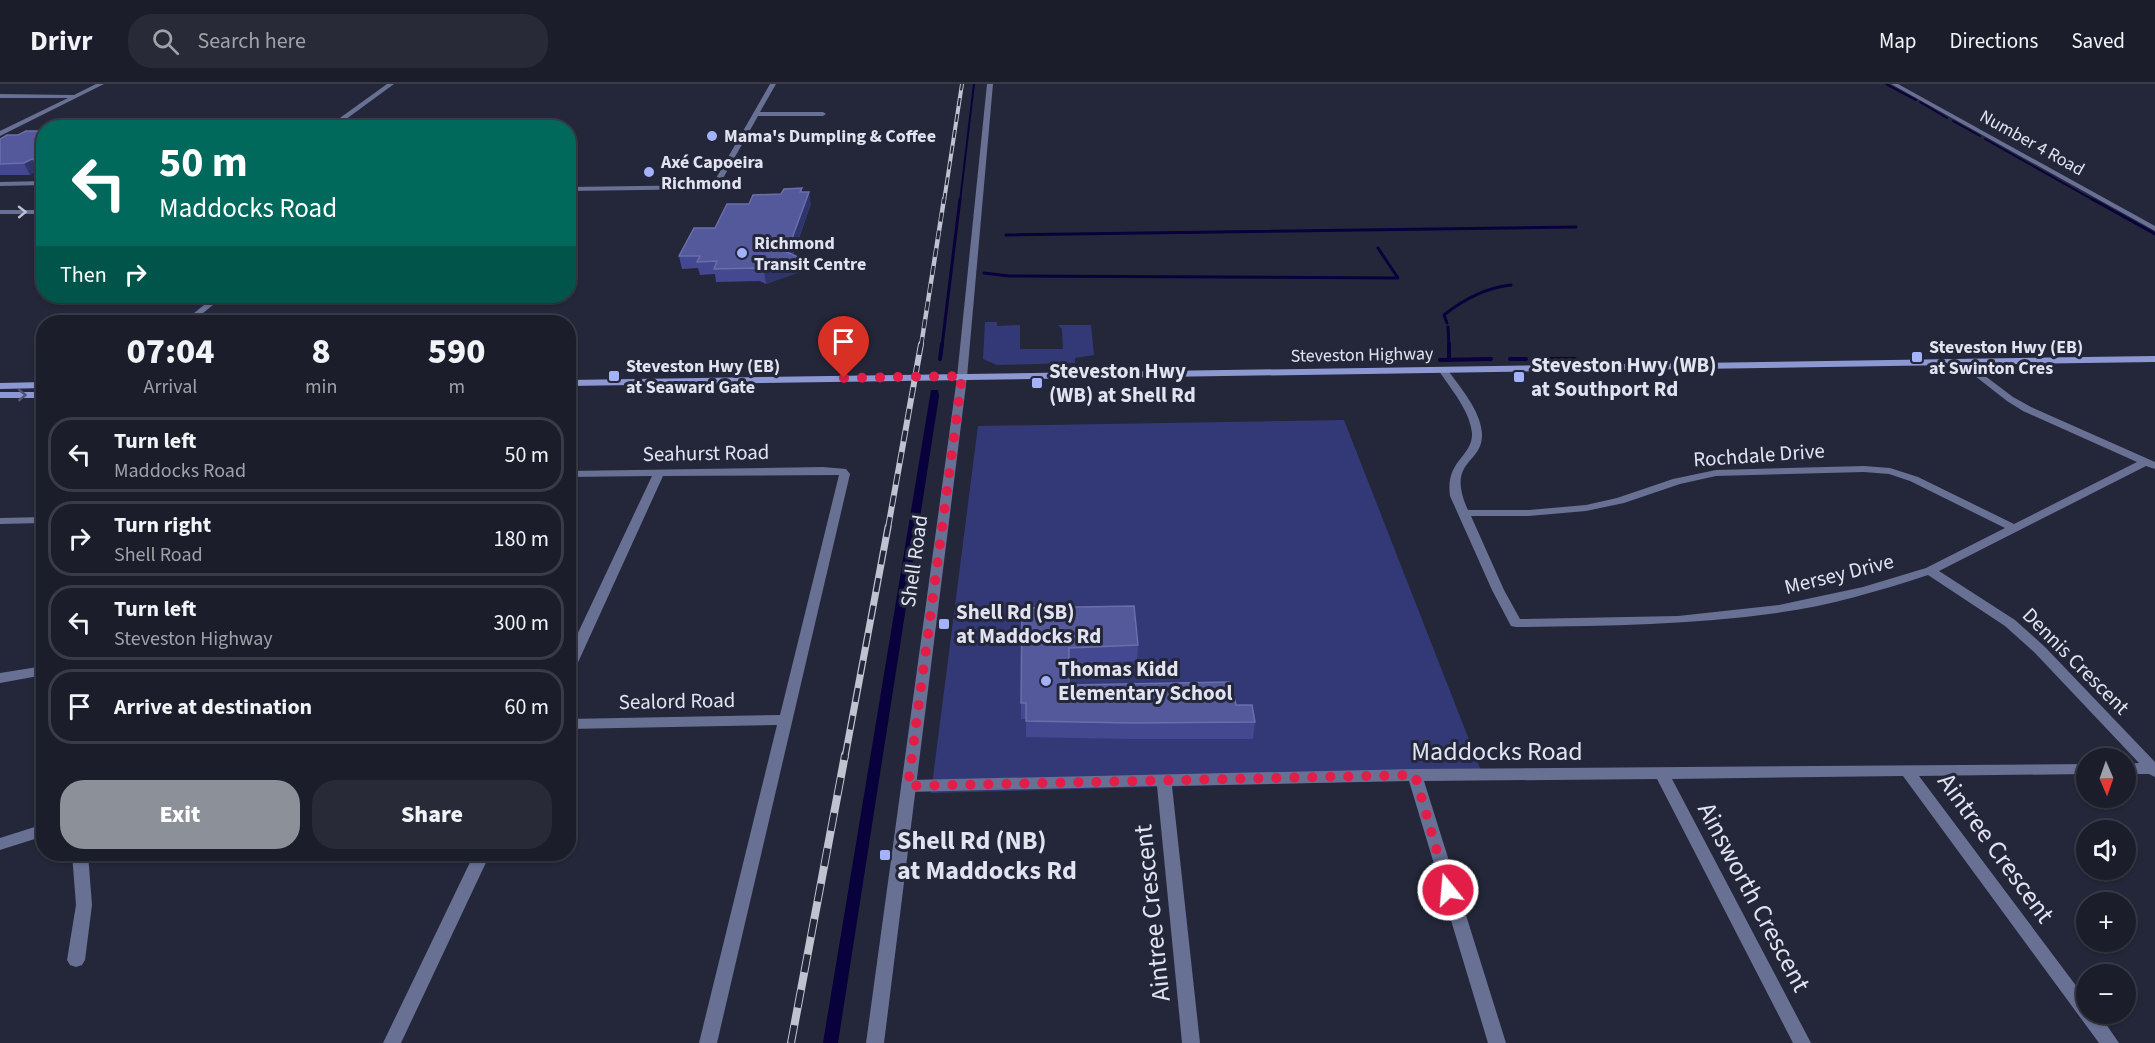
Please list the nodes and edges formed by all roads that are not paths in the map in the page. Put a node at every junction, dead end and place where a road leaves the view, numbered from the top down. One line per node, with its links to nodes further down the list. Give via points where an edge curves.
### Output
1 (91, 84): 9 (street)
2 (101, 84): 10 (street)
3 (391, 84): 13 (street)
4 (402, 84): 14 (street)
5 (773, 84): 11 (street)
6 (990, 84): 28 (street, Shell Road)
7 (1894, 84): 22 (street, Number 4 Road)
8 (0, 96): 9 (street)
9 (65, 96): 10 (street); 15 (street)
10 (76, 96): 16 (street)
11 (756, 114): 12 (street); 19 (street, via 714,187)
12 (823, 114)
13 (340, 120)
14 (353, 120)
15 (0, 128)
16 (0, 134)
17 (36, 183): 18 (street)
18 (0, 184)
19 (576, 189)
20 (0, 212): 21 (street, one-way to 21)
21 (36, 212)
22 (2155, 229)
23 (210, 303): 24 (street)
24 (196, 315)
25 (2155, 359): 26 (main road, Steveston Highway)
26 (1964, 363): 27 (main road, Steveston Highway); 34 (street, via 2027,409)
27 (1444, 371): 28 (main road, Steveston Highway); 37 (street, via 1477,433 1473,449 1460,462 1455,475 1453,487)
28 (962, 376): 29 (main road, Steveston Highway); 54 (street, Shell Road)
29 (576, 383)
30 (36, 385): 31 (main road)
31 (0, 386)
32 (0, 395): 33 (main road, one-way to 33)
33 (36, 395)
34 (2150, 464): 40 (street, Mersey Drive)
35 (658, 473): 36 (street, Seahurst Road); 42 (street); 45 (street, Seahurst Road, via 844,472)
36 (576, 474)
37 (1462, 513): 40 (street, Rochdale Drive, via 1586,508 1716,473 1864,469 1890,471 1914,479); 41 (street, Mersey Drive, via 1516,623 1658,621 1779,609 1865,591)
38 (36, 520): 39 (street)
39 (0, 521)
40 (2014, 528): 41 (street, Mersey Drive)
41 (1930, 571): 49 (street, Dennis Crescent, via 2025,637)
42 (576, 652)
43 (36, 671): 44 (street)
44 (0, 678)
45 (786, 720): 46 (street, Sealord Road); 63 (street)
46 (576, 724)
47 (2136, 768): 49 (street)
48 (2076, 769): 50 (street, Maddocks Road)
49 (2154, 769)
50 (1908, 772): 51 (street, Maddocks Road); 60 (street, Aintree Crescent)
51 (1662, 774): 52 (street, Maddocks Road); 67 (street, Ainsworth Crescent)
52 (1415, 775): 53 (street, Maddocks Road); 66 (street)
53 (1164, 779): 54 (street, Maddocks Road); 65 (street, Aintree Crescent)
54 (908, 786): 64 (street, Shell Road)
55 (36, 833): 56 (street)
56 (0, 844)
57 (81, 861): 59 (street, via 84,905)
58 (479, 861): 62 (street)
59 (76, 960)
60 (2076, 998)
61 (2095, 1024): 68 (street, Aintree Crescent)
62 (392, 1043)
63 (708, 1043)
64 (875, 1043)
65 (1191, 1043)
66 (1497, 1043)
67 (1802, 1043)
68 (2110, 1043)

